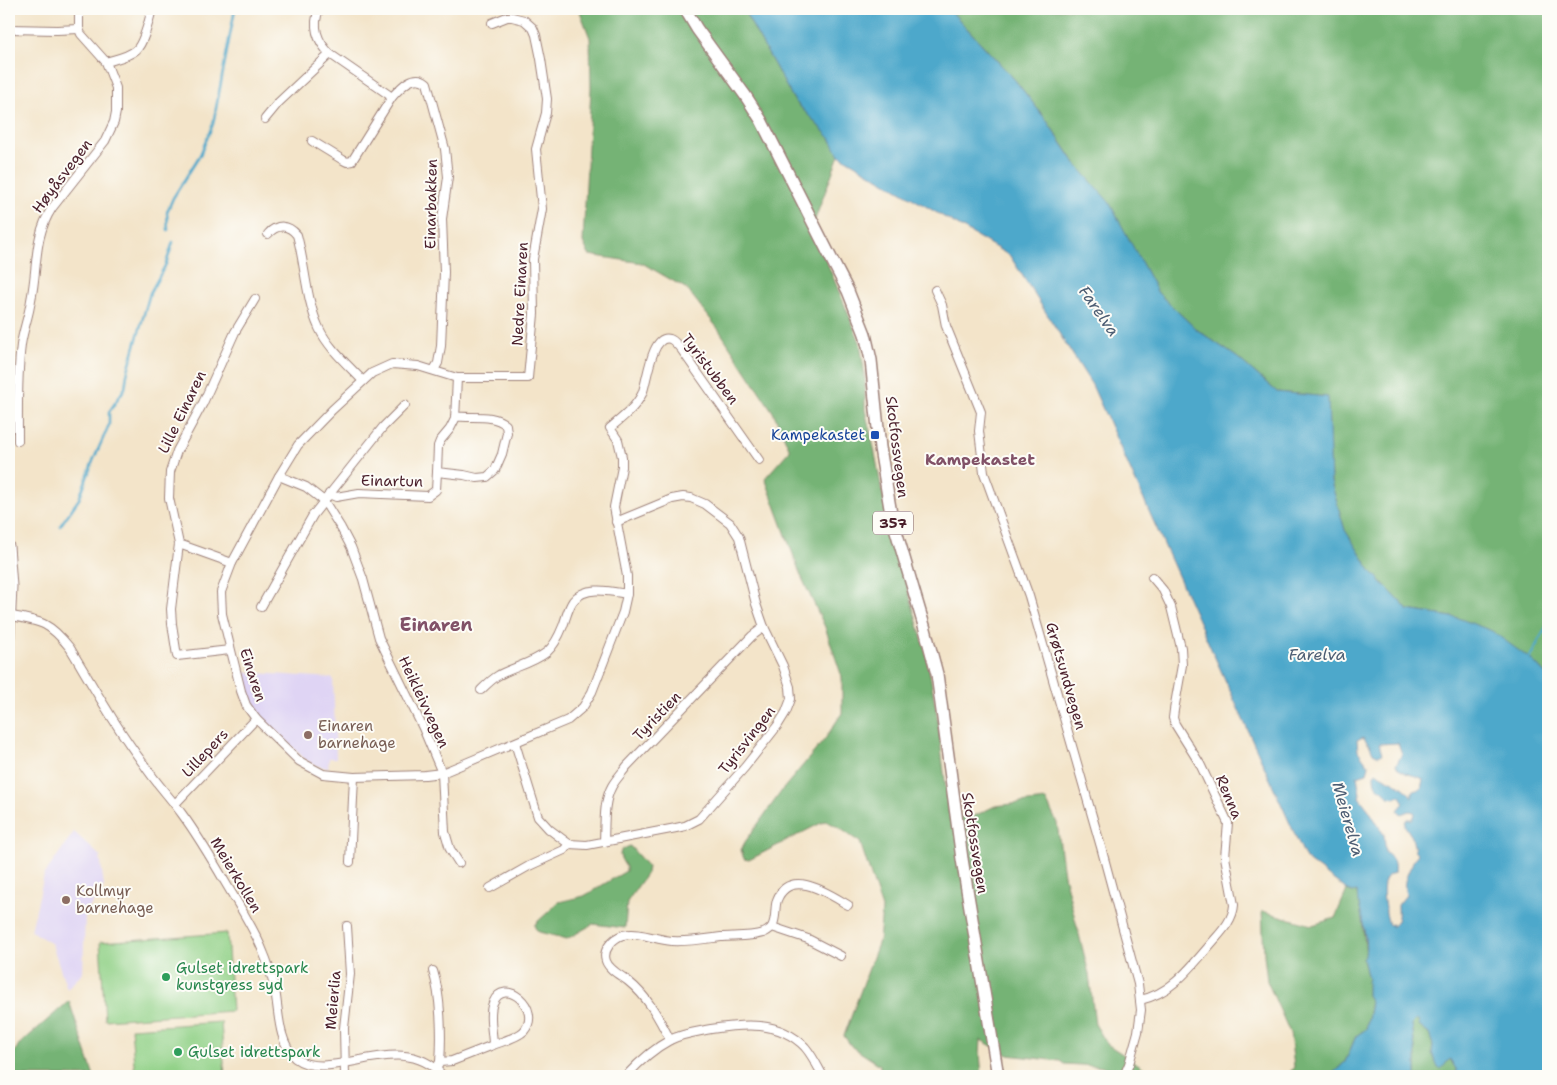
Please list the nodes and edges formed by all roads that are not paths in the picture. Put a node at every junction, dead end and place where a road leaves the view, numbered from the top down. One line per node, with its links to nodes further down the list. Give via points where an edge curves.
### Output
1 (79, 9): 7 (street)
2 (152, 9): 9 (street, via 136,50)
3 (319, 9): 8 (street, via 316,31)
4 (685, 9): 64 (main road, Skotfossvegen / 357, via 765,128 834,264 865,334 891,514 937,674 962,858)
5 (492, 23): 18 (street, Nedre Einaren, via 507,17 518,18 536,34 547,106 536,149 542,209 533,259 534,314)
6 (9, 28): 7 (street)
7 (79, 29): 9 (street, Høyåsvegen)
8 (330, 54): 10 (street); 11 (street)
9 (106, 62): 23 (street, Høyåsvegen, via 116,88 114,122 105,141 45,218 38,239 31,300 21,346)
10 (392, 97): 12 (street, Einarbakken, via 352,161 347,162); 16 (street, Einarbakken, via 413,80 421,79 428,83 447,160 442,219 443,315 440,356)
11 (265, 119)
12 (312, 141)
13 (268, 234): 19 (street, via 287,226 297,235 319,329)
14 (935, 290): 55 (street, Grøtsundvegen, via 981,412 979,431 984,473 1029,596 1104,856)
15 (255, 299): 29 (street, Lille Einaren, via 235,332 173,461 169,498)
16 (434, 370): 17 (street, Einaren); 19 (street, Einaren, via 392,364 379,368)
17 (457, 378): 18 (street, Einaren); 21 (street, Einartun)
18 (528, 378)
19 (363, 381): 26 (street, Einaren, via 307,435)
20 (405, 405): 27 (street, via 383,427)
21 (455, 416): 25 (street, Einartun, via 438,446); 25 (street, Einartun, via 499,420 507,428 505,444 495,470 487,477)
22 (610, 428): 24 (street, Tyristubben, via 637,403 645,389 652,353 660,342 669,338 681,349); 28 (street, Einaren, via 618,440 622,458 614,508)
23 (18, 441)
24 (759, 460)
25 (437, 472): 27 (street, Einartun, via 436,490 428,496 359,494)
26 (280, 476): 27 (street); 31 (street, Einaren)
27 (327, 497): 34 (street, via 313,515); 42 (street, Heikleivvegen, via 363,579 379,638)
28 (616, 522): 33 (street, Einaren, via 625,560); 36 (street, Tyrisvingen, via 672,499 684,497 705,504 733,526 739,537)
29 (179, 544): 31 (street); 37 (street, Lille Einaren, via 171,608 177,656)
30 (9, 546): 35 (street)
31 (232, 563): 37 (street, Einaren, via 221,592)
32 (1152, 577): 55 (street, Renna, via 1171,606 1181,648 1182,664 1173,718 1200,764 1228,823 1225,857 1234,905 1226,926 1189,970 1162,992)
33 (627, 594): 39 (street, via 592,590 580,594 572,602 559,636 547,652 499,675); 41 (street, Einaren, via 620,621 583,707 560,724)
34 (261, 608)
35 (11, 616): 38 (street); 44 (street, Meierkollen, via 41,622 62,638 132,748)
36 (764, 627): 45 (street, Tyristien, via 615,781 607,802); 45 (street, Tyrisvingen, via 790,687 789,705 778,725 699,819 685,826)
37 (230, 650): 40 (street, Einaren, via 246,705)
38 (9, 651)
39 (481, 690)
40 (256, 720): 43 (street, Einaren, via 305,766 323,774); 44 (street, Lillepers)
41 (515, 742): 42 (street, Einaren); 46 (street, via 538,817)
42 (442, 773): 43 (street, Einaren); 48 (street, Heikleivvegen, via 445,832)
43 (354, 777): 47 (street)
44 (175, 804): 59 (street, Meierkollen, via 253,929 264,953 275,990 281,1032 290,1053 309,1067)
45 (604, 842): 46 (street, Tyrisvingen)
46 (570, 844): 49 (street)
47 (350, 862)
48 (459, 863)
49 (490, 888)
50 (848, 905): 52 (street, via 809,884 793,885 778,898)
51 (347, 926): 59 (street, Meierlia, via 350,984 344,1028)
52 (772, 927): 53 (street, via 808,939); 56 (street, via 754,935 683,941 630,934 612,942 606,950 606,962 646,999)
53 (841, 956)
54 (433, 971): 58 (street, via 442,1043)
55 (1140, 1000): 65 (street, Grøtsundvegen, via 1138,1032)
56 (670, 1040): 62 (street); 63 (street, via 705,1030 760,1025 797,1041 808,1051)
57 (493, 1045): 57 (street, via 519,1035 528,1025 527,1009 522,999 514,994 501,994 493,1002); 58 (street)
58 (438, 1065): 59 (street, Meierkollen, via 399,1057); 61 (street, Meierkollen)
59 (345, 1066): 60 (street, Meierlia)
60 (345, 1076)
61 (443, 1076)
62 (626, 1076)
63 (823, 1076)
64 (998, 1076)
65 (1124, 1076)

